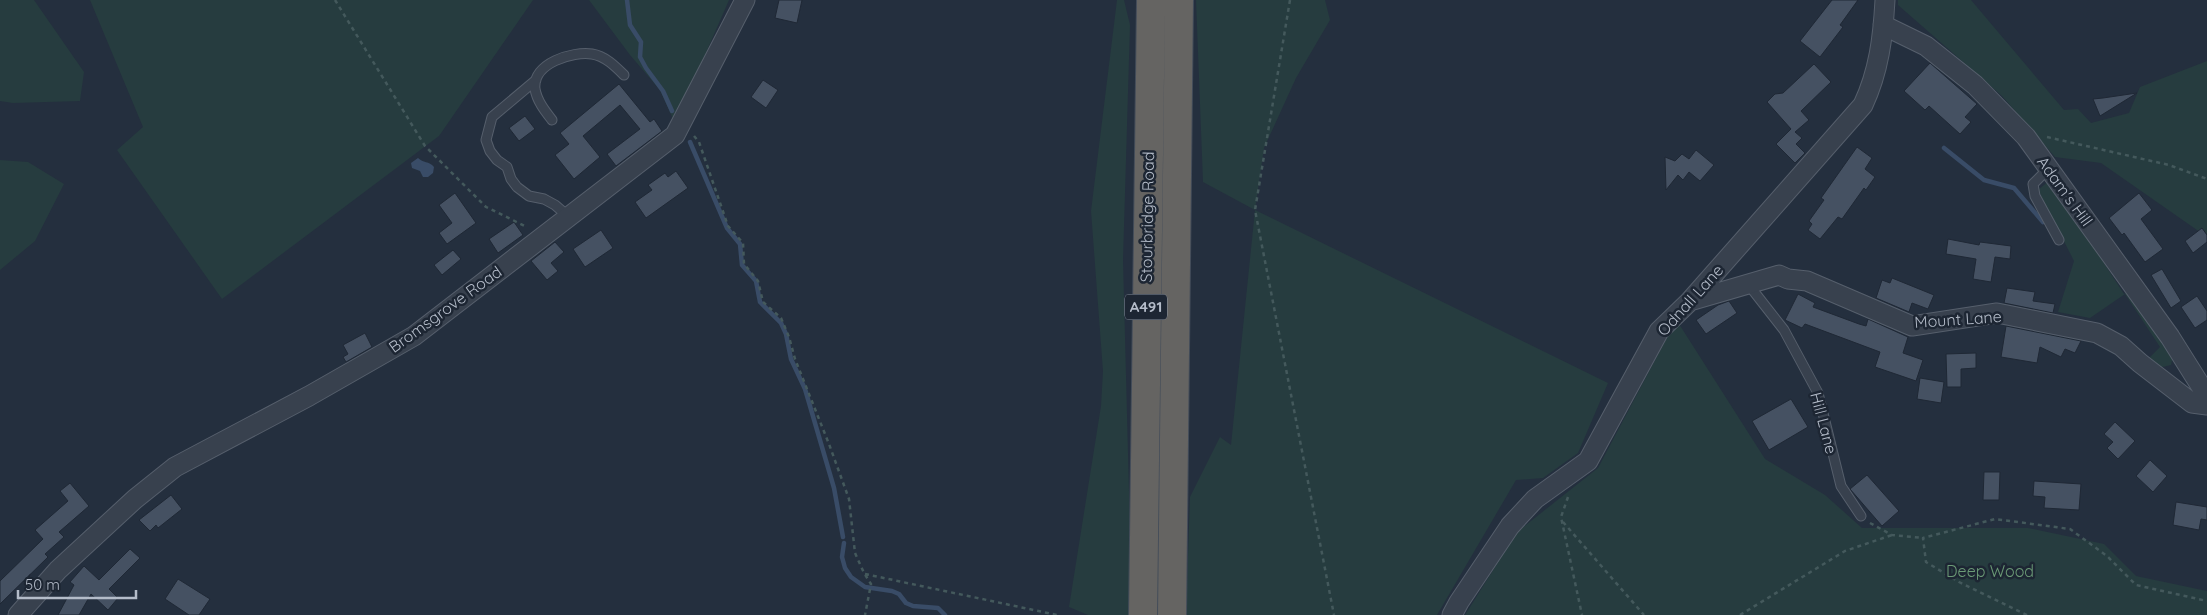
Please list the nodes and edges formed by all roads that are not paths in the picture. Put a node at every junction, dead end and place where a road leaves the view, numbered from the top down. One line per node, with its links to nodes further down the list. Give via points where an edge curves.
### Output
1 (745, 0): 10 (street, Bromsgrove Road, via 675,135)
2 (1151, 0): 20 (highway, Stourbridge Road / A491)
3 (1179, 0): 21 (highway, Stourbridge Road / A491)
4 (1885, 0): 5 (street, Odnall Lane)
5 (1883, 25): 9 (street, Adam's Hill, via 1926,46 1975,86 2026,137); 13 (street, Odnall Lane, via 1876,73 1863,105)
6 (624, 75): 7 (lane, via 602,57 576,54 553,62 542,70)
7 (536, 80): 8 (lane, via 535,89); 10 (lane, via 492,117 486,140 490,151 507,167 517,187 529,196 556,205)
8 (552, 120)
9 (2049, 168): 11 (lane, via 2033,184 2035,196); 14 (street, Adam's Hill)
10 (569, 217): 19 (street, Bromsgrove Road, via 414,336 175,467 134,499 70,559)
11 (2059, 240)
12 (1748, 284): 13 (street, Mount Lane); 15 (street, Mount Lane, via 1779,276 1807,281 1912,326 1997,314 2098,333 2121,346); 18 (lane, Hill Lane, via 1784,330 1818,393 1840,486)
13 (1690, 301): 22 (street, Odnall Lane, via 1659,331 1588,461 1535,500 1510,526)
14 (2182, 359): 15 (street); 16 (street, Adam's Hill)
15 (2161, 379): 17 (street, Mount Lane, via 2192,403)
16 (2207, 396)
17 (2207, 405)
18 (1861, 516)
19 (18, 615)
20 (1143, 615)
21 (1172, 615)
22 (1452, 615)

